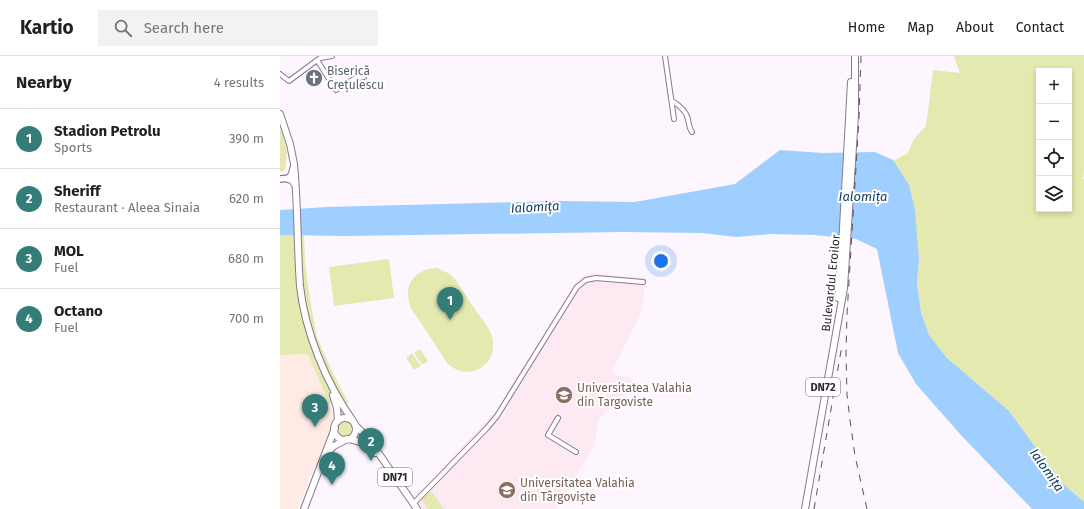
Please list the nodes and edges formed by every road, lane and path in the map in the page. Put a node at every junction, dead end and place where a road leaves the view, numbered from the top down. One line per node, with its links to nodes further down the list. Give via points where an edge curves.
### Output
1 (332, 56): 5 (street)
2 (665, 56): 8 (street)
3 (852, 56): 10 (main road, Bulevardul Eroilor / DN72)
4 (855, 56): 10 (main road, Bulevardul Eroilor / DN72)
5 (317, 60): 6 (street, via 289,81); 7 (street, via 336,90 354,79)
6 (280, 74)
7 (364, 77)
8 (672, 101): 11 (street); 12 (street, via 687,115)
9 (280, 114): 13 (main road, via 294,164)
10 (852, 114): 15 (main road, Bulevardul Eroilor / DN72)
11 (674, 119)
12 (692, 132)
13 (292, 178): 14 (main road); 17 (main road, via 296,187 300,286 314,343)
14 (280, 179)
15 (844, 264): 27 (main road, Bulevardul Eroilor / DN72); 28 (main road, Bulevardul Eroilor / DN72, via 844,288 838,326)
16 (643, 282): 25 (street, via 596,278 586,280 577,288 497,416)
17 (328, 380): 19 (main road); 20 (main road)
18 (558, 418): 23 (street, via 548,435)
19 (338, 421): 20 (main road, via 344,418); 21 (main road)
20 (354, 423): 22 (main road, via 356,432); 25 (main road, DN71, via 378,451)
21 (335, 428): 22 (main road, via 340,438); 24 (main road)
22 (348, 439): 24 (main road, via 334,446); 25 (main road, via 369,446)
23 (576, 452)
24 (324, 458): 26 (main road)
25 (414, 507)
26 (304, 509)
27 (801, 509)
28 (805, 509)

